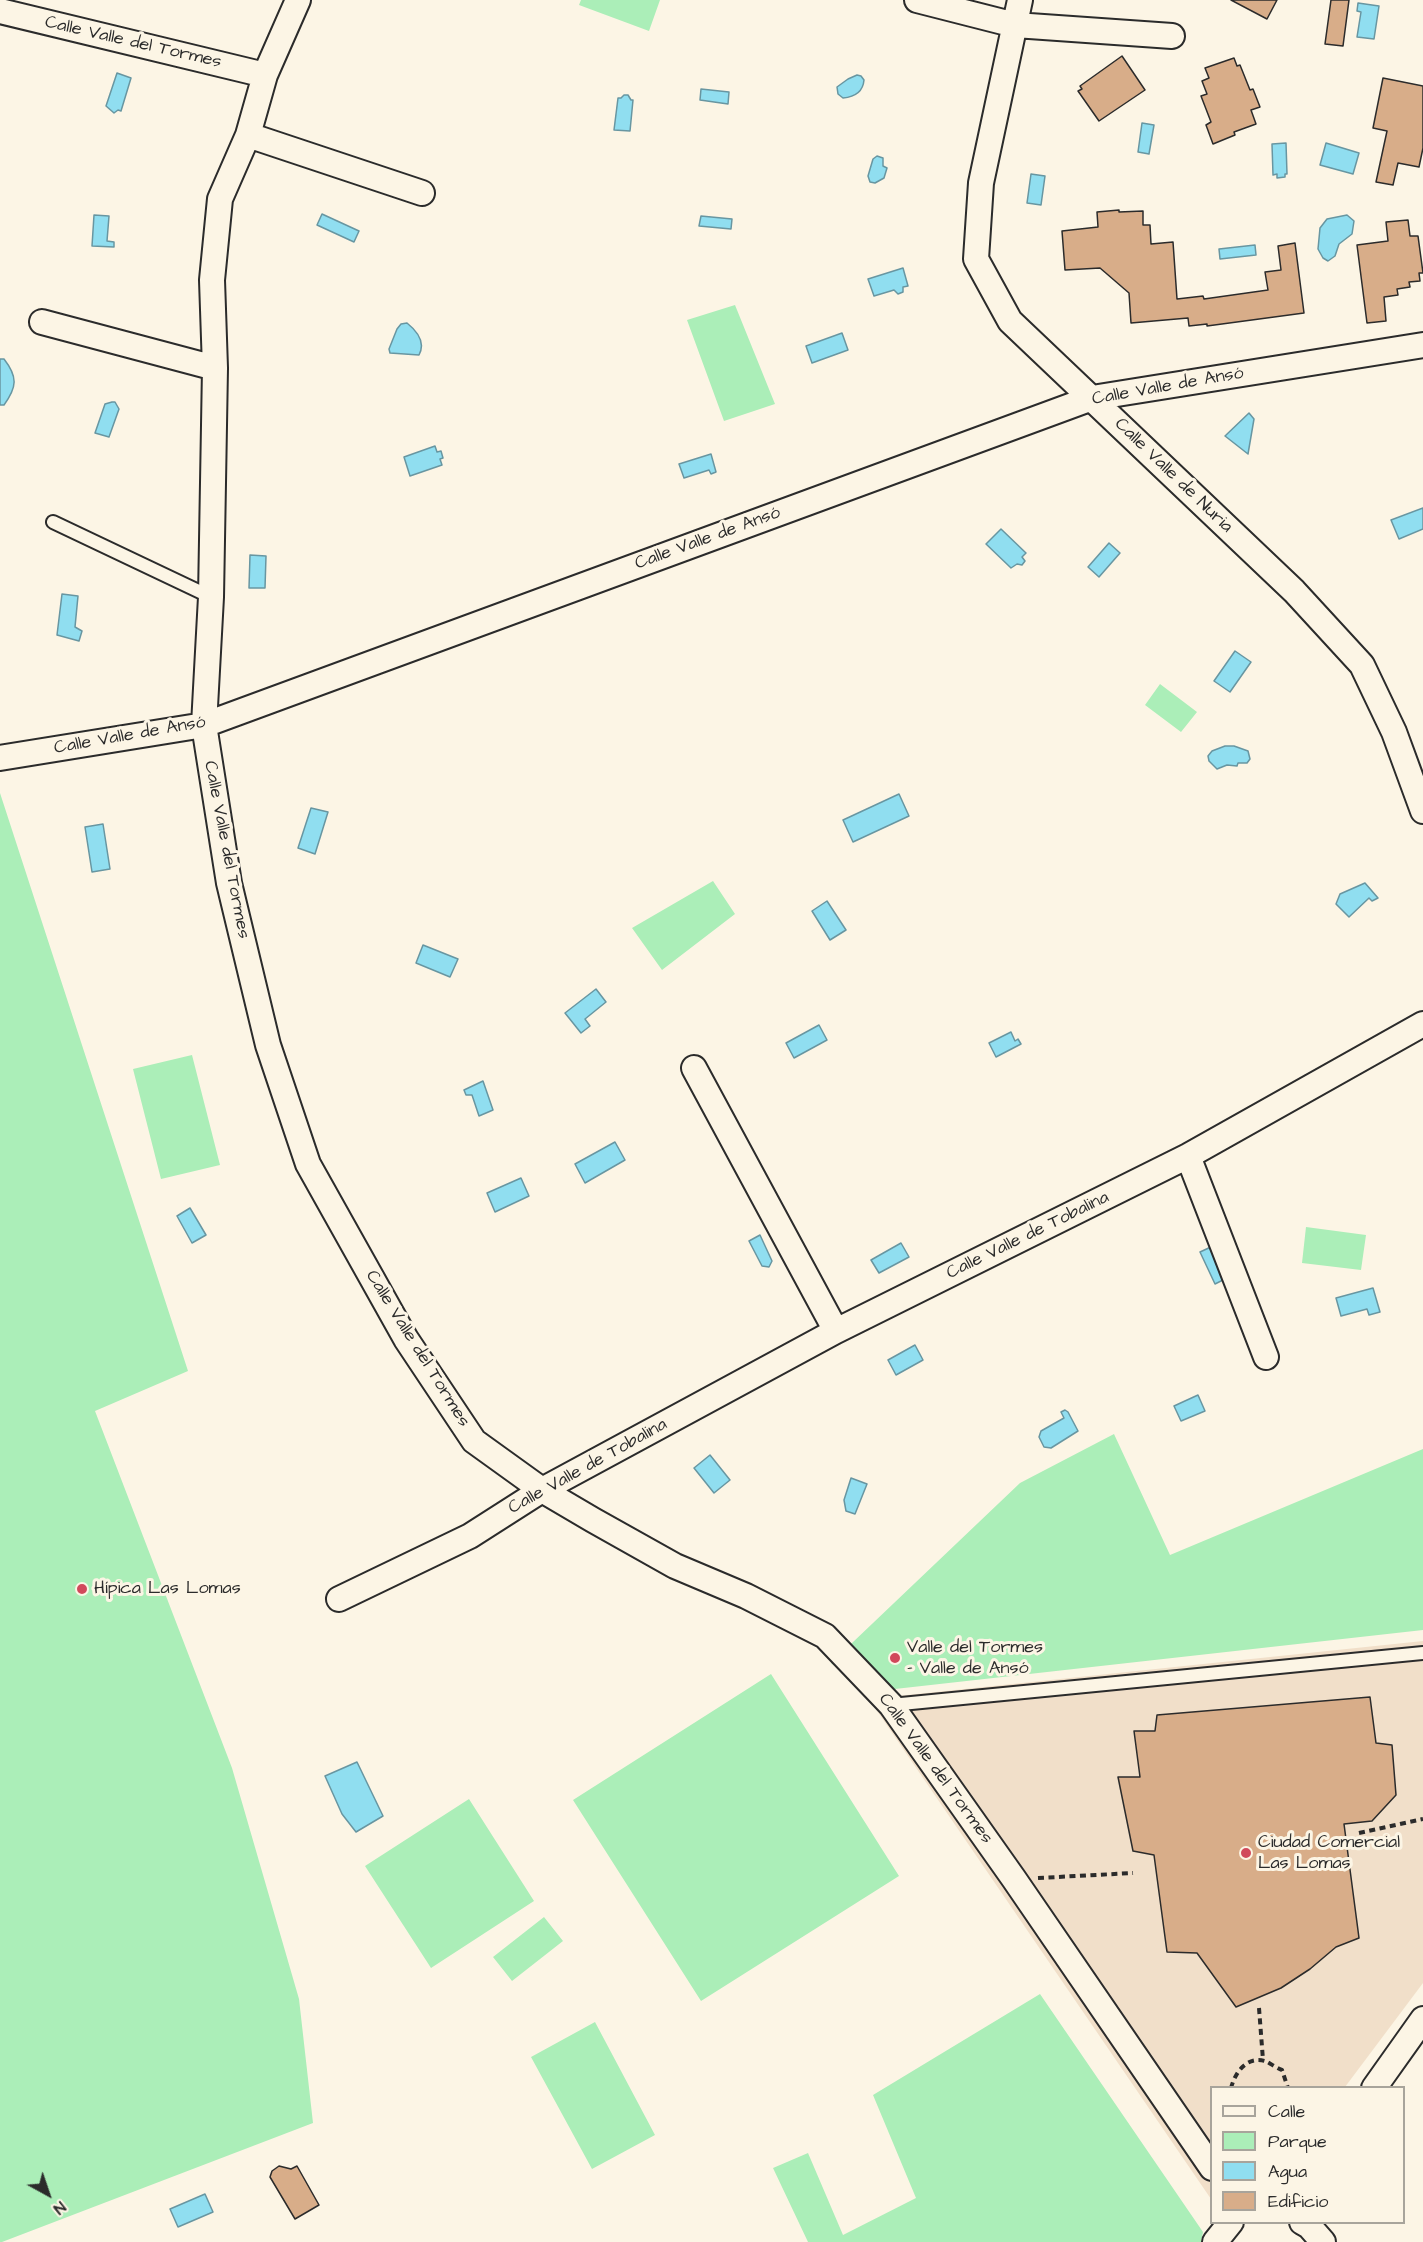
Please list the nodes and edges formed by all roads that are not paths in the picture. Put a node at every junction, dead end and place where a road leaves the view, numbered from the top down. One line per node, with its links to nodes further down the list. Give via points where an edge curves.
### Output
1 (298, 0): 7 (street, Calle Valle del Tormes)
2 (917, 0): 5 (street)
3 (1020, 0): 5 (street, Calle Valle de Nuria)
4 (0, 11): 7 (street, Calle Valle del Tormes)
5 (1015, 25): 6 (street); 13 (street, Calle Valle de Nuria, via 981,183 976,259 1010,321)
6 (1172, 36)
7 (265, 75): 8 (street, Calle Valle del Tormes)
8 (248, 135): 9 (street); 12 (street, Calle Valle del Tormes, via 220,199 212,280)
9 (422, 193)
10 (42, 322): 12 (street)
11 (1423, 345): 13 (street, Calle Valle de Ansó)
12 (215, 368): 15 (street, Calle Valle del Tormes)
13 (1092, 398): 16 (street, Calle Valle de Ansó); 18 (street, Calle Valle de Nuria, via 1294,591 1362,665 1394,732)
14 (53, 522): 15 (lane)
15 (211, 597): 16 (street, Calle Valle del Tormes)
16 (204, 725): 17 (street, Calle Valle de Ansó); 24 (street, Calle Valle del Tormes, via 229,884 268,1045 308,1164 406,1339 474,1441)
17 (0, 758)
18 (1423, 811)
19 (1423, 1024): 21 (street, Calle Valle de Tobalina)
20 (694, 1068): 22 (street)
21 (1188, 1156): 22 (street, Calle Valle de Tobalina); 23 (street)
22 (836, 1331): 24 (street, Calle Valle de Tobalina)
23 (1266, 1357)
24 (542, 1490): 25 (street, Calle Valle de Tobalina, via 470,1536); 27 (street, Calle Valle del Tormes, via 675,1566 825,1635)
25 (339, 1599)
26 (1423, 1653): 27 (lane)
27 (891, 1705): 30 (street, Calle Valle del Tormes)
28 (1423, 2019): 29 (street)
29 (1375, 2086)
30 (1210, 2168)
31 (1230, 2224): 32 (street)
32 (1215, 2242)

